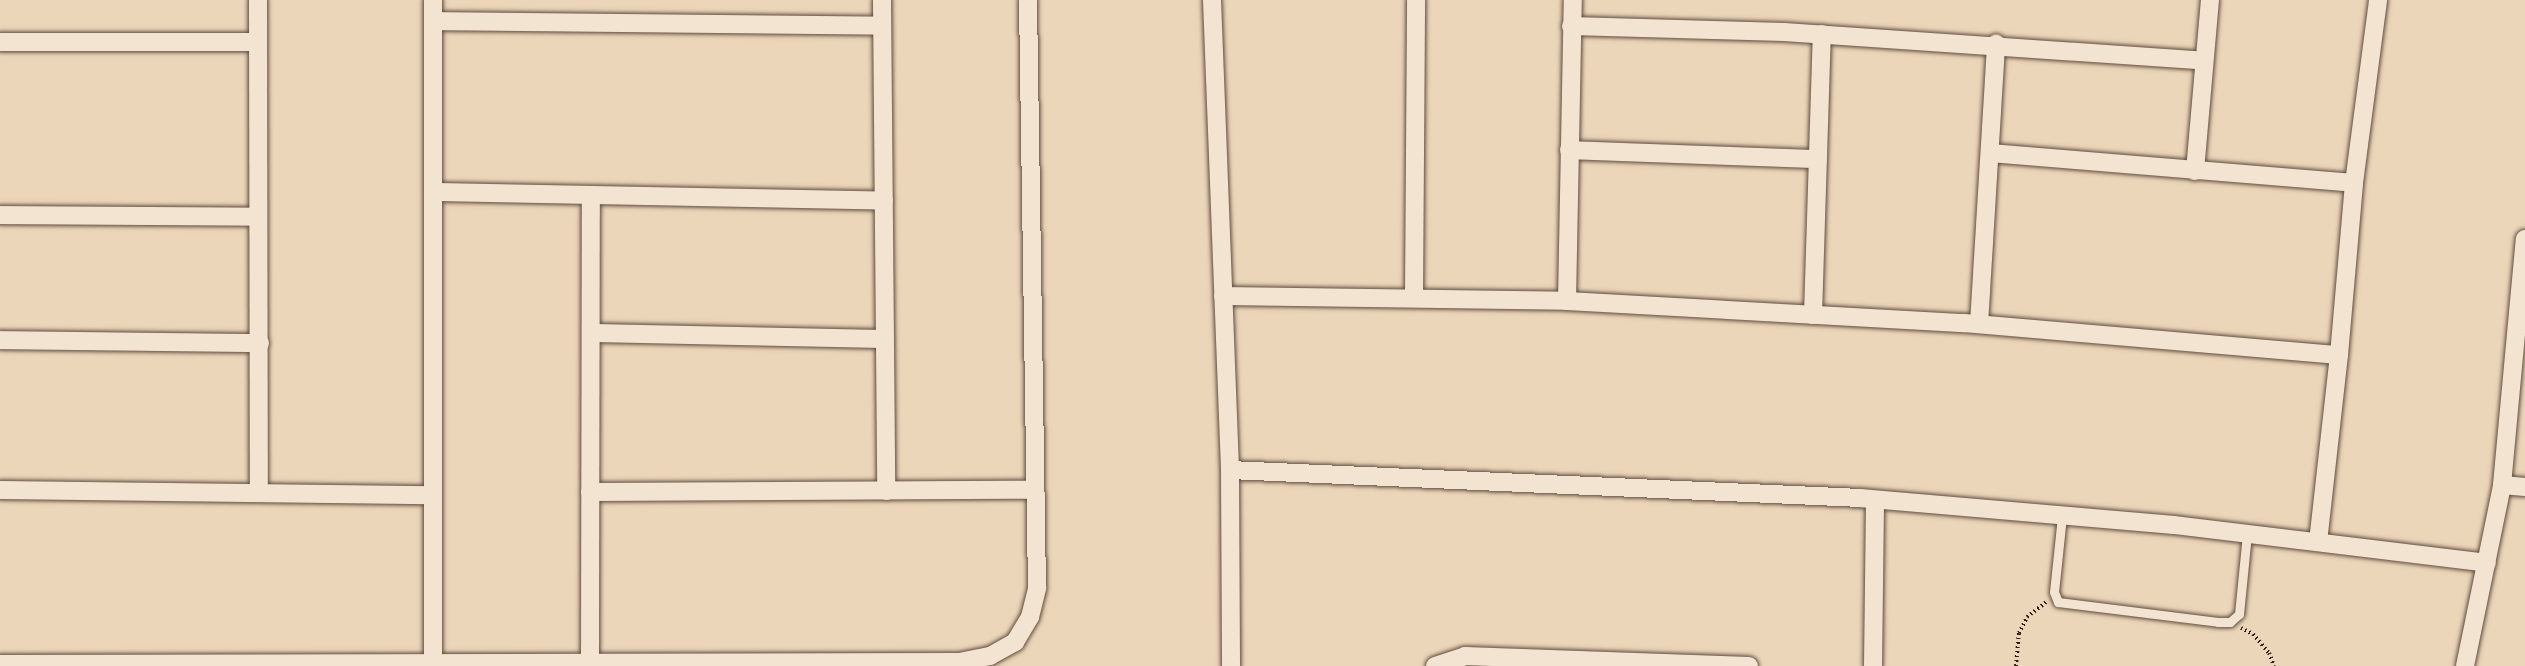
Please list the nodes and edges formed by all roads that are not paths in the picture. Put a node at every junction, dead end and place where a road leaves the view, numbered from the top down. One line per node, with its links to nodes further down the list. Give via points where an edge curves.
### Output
1 (258, 0): 15 (street)
2 (433, 0): 10 (street)
3 (882, 0): 11 (street)
4 (1028, 0): 43 (street)
5 (1212, 0): 29 (street)
6 (1416, 0): 30 (street)
7 (1573, 0): 12 (street)
8 (2210, 0): 17 (street)
9 (2378, 0): 22 (street)
10 (433, 21): 11 (street); 23 (street)
11 (882, 26): 25 (street)
12 (1571, 26): 13 (street); 18 (street)
13 (1822, 34): 16 (street); 20 (street)
14 (0, 42): 15 (street)
15 (258, 42): 27 (street)
16 (1996, 44): 17 (street); 19 (street)
17 (2204, 61): 21 (street)
18 (1569, 150): 20 (street); 31 (street)
19 (1989, 153): 21 (street); 33 (street)
20 (1818, 159): 32 (street)
21 (2196, 171): 22 (street)
22 (2354, 183): 38 (street)
23 (433, 192): 24 (street); 47 (street)
24 (591, 195): 25 (street); 34 (street)
25 (884, 201): 35 (street)
26 (0, 215): 27 (street)
27 (258, 217): 37 (street)
28 (2525, 239): 40 (street)
29 (1223, 296): 30 (street); 39 (street)
30 (1414, 298): 31 (street)
31 (1567, 302): 32 (street)
32 (1813, 315): 33 (street)
33 (1979, 324): 38 (street)
34 (591, 333): 35 (street); 45 (street)
35 (885, 339): 44 (street)
36 (0, 340): 37 (street)
37 (260, 343): 46 (street)
38 (2339, 355): 51 (street)
39 (1230, 470): 48 (street, via 1545,481); 57 (street)
40 (2502, 485): 41 (street); 52 (street)
41 (2525, 487)
42 (0, 490): 46 (street)
43 (1035, 490): 44 (street); 55 (street, via 1036,588 1030,617 1015,642 990,656 959,662)
44 (886, 491): 45 (street)
45 (590, 492): 55 (street)
46 (259, 493): 47 (street)
47 (433, 495): 54 (street)
48 (1875, 500): 49 (street); 60 (street)
49 (2062, 516): 50 (street); 50 (lane, via 2055,598 2064,604 2230,622 2238,614)
50 (2247, 534): 51 (street)
51 (2318, 542): 52 (street)
52 (2487, 563): 61 (street)
53 (0, 664): 54 (street)
54 (433, 665): 55 (street)
55 (590, 665)
56 (1701, 665): 58 (street, via 1465,656); 59 (street)
57 (1232, 666)
58 (1435, 666)
59 (1749, 666)
60 (1873, 666)
61 (2465, 666)

